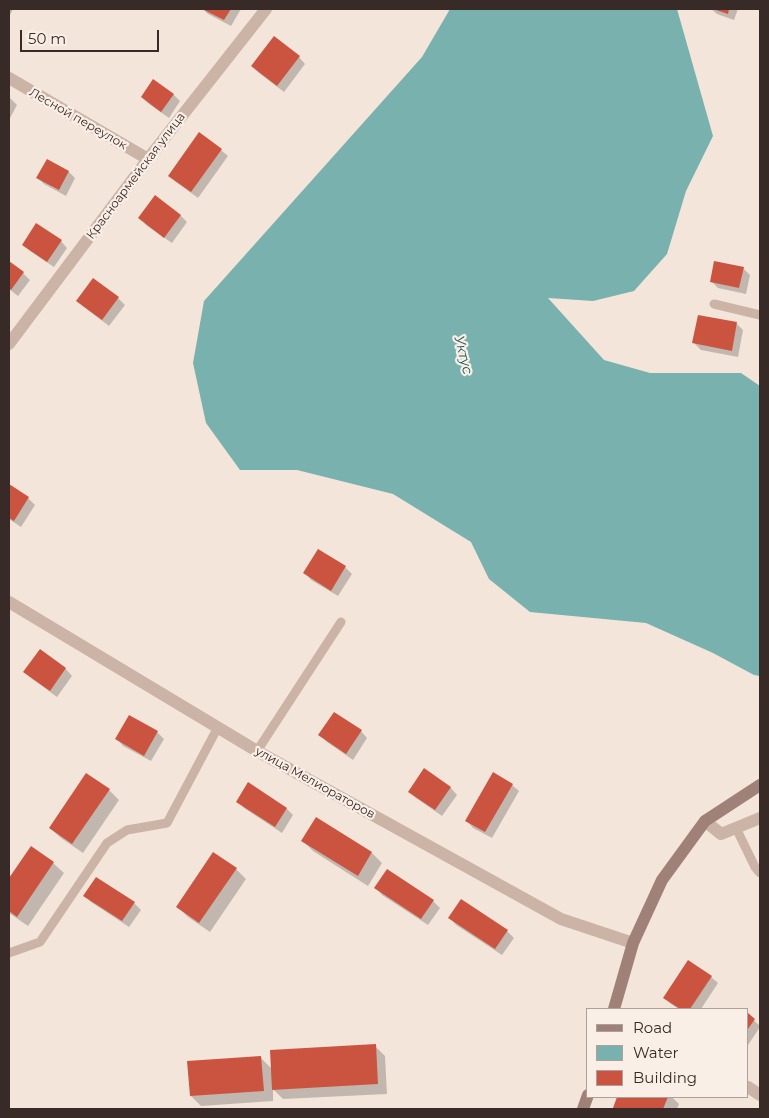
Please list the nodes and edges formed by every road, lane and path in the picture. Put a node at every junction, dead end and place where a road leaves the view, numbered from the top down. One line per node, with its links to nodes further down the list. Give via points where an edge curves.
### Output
1 (266, 9): 3 (street, Красноармейская улица)
2 (9, 78): 3 (street, Лесной переулок)
3 (148, 159): 6 (street, Красноармейская улица)
4 (714, 304): 5 (lane)
5 (760, 315)
6 (9, 344)
7 (9, 602): 9 (street, улица Мелиораторов)
8 (341, 622): 10 (lane)
9 (218, 727): 10 (street, улица Мелиораторов); 17 (lane, via 167,823 127,830 107,843 40,942)
10 (257, 751): 16 (street, улица Мелиораторов, via 561,919)
11 (760, 785): 13 (street)
12 (760, 818): 14 (street)
13 (705, 821): 14 (street, via 721,834); 16 (street, via 662,880)
14 (736, 828): 15 (lane)
15 (760, 873)
16 (633, 943): 18 (street)
17 (9, 953)
18 (614, 1008)
19 (749, 1088): 20 (street)
20 (760, 1095)

